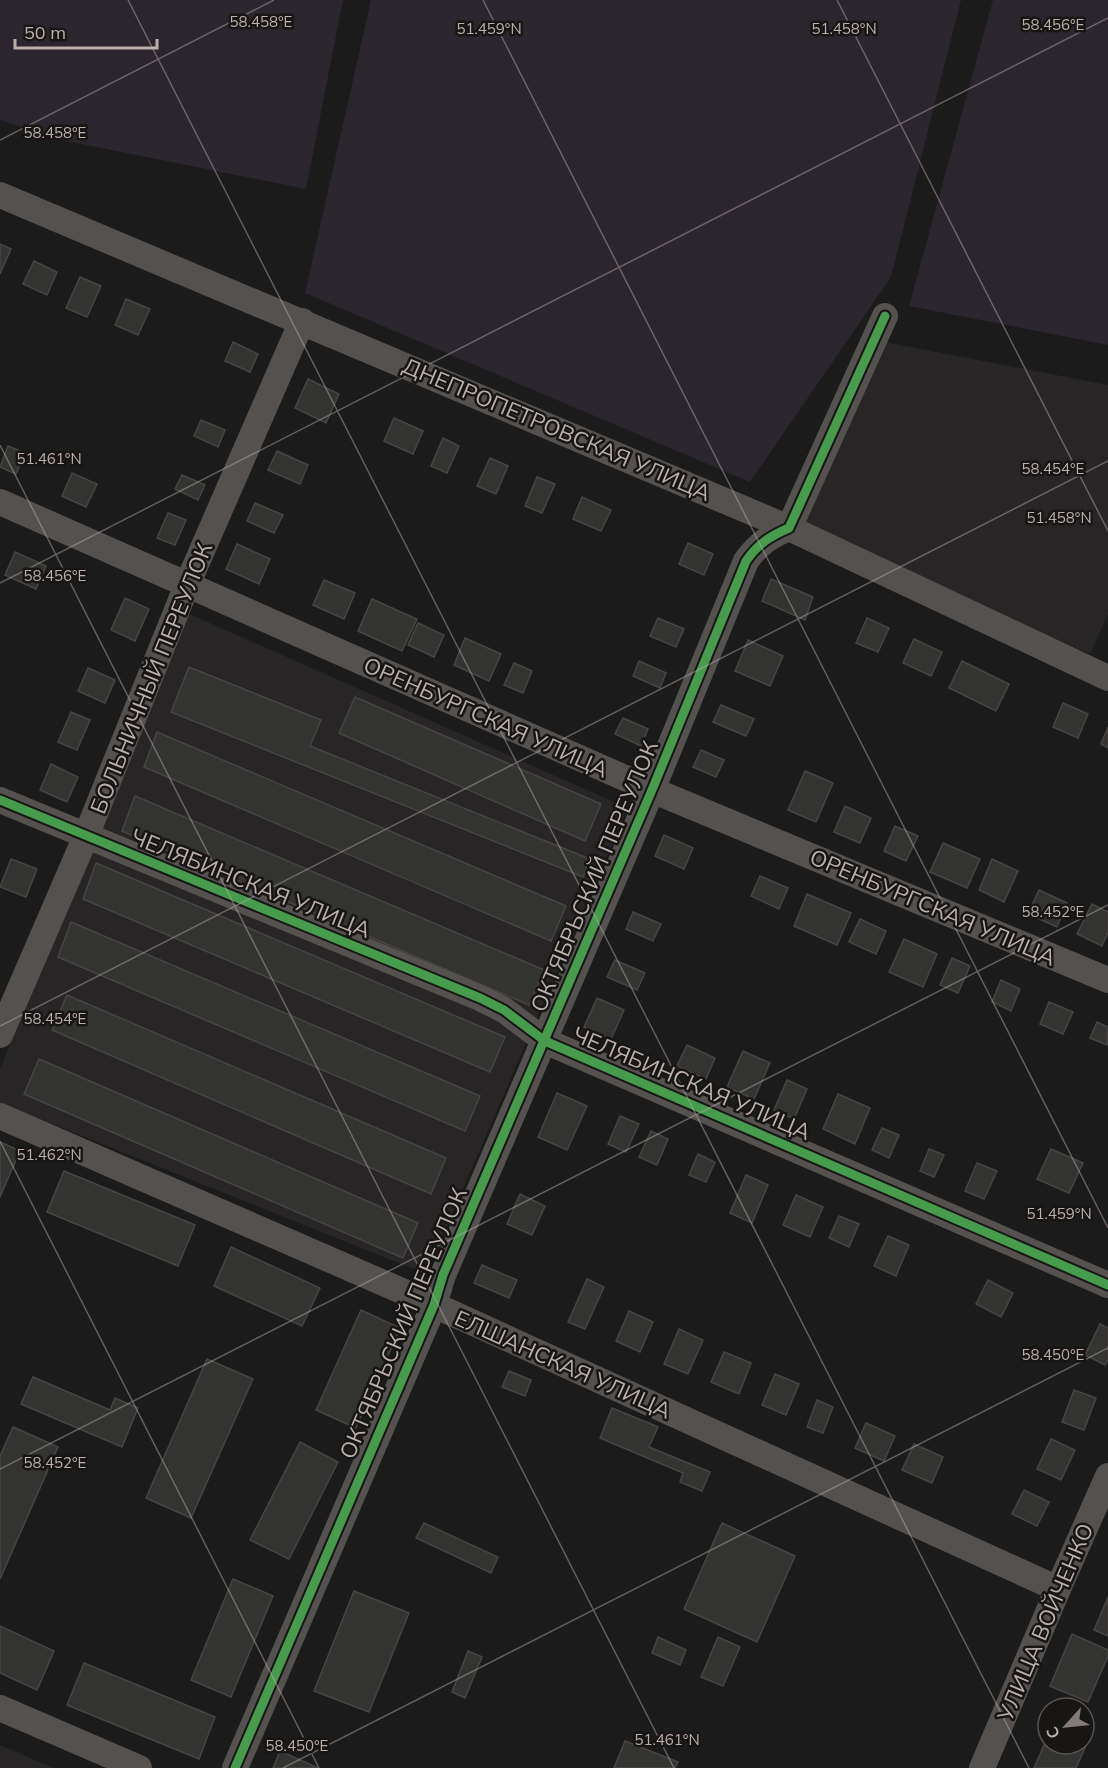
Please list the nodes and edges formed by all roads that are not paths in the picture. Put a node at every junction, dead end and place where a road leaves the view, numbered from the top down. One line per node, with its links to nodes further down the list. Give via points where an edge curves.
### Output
1 (0, 195): 3 (street, ДНЕПРОПЕТРОВСКАЯ УЛИЦА)
2 (885, 316): 5 (street)
3 (302, 321): 5 (street, ДНЕПРОПЕТРОВСКАЯ УЛИЦА); 6 (street, БОЛЬНИЧНЫЙ ПЕРЕУЛОК)
4 (0, 502): 6 (street, ОРЕНБУРГСКАЯ УЛИЦА)
5 (789, 528): 7 (street, ДНЕПРОПЕТРОВСКАЯ УЛИЦА); 8 (street, ОКТЯБРЬСКИЙ ПЕРЕУЛОК, via 768,537 746,561)
6 (187, 585): 8 (street, ОРЕНБУРГСКАЯ УЛИЦА); 10 (street, БОЛЬНИЧНЫЙ ПЕРЕУЛОК)
7 (1108, 678)
8 (652, 790): 11 (street, ОРЕНБУРГСКАЯ УЛИЦА); 13 (street, ОКТЯБРЬСКИЙ ПЕРЕУЛОК)
9 (0, 800): 10 (street, ЧЕЛЯБИНСКАЯ УЛИЦА)
10 (86, 836): 12 (street, БОЛЬНИЧНЫЙ ПЕРЕУЛОК); 13 (street, ЧЕЛЯБИНСКАЯ УЛИЦА, via 480,998 504,1010)
11 (1108, 980)
12 (0, 1035)
13 (545, 1041): 15 (street, ЧЕЛЯБИНСКАЯ УЛИЦА); 16 (street, ОКТЯБРЬСКИЙ ПЕРЕУЛОК, via 443,1275)
14 (0, 1116): 16 (street, ЕЛШАНСКАЯ УЛИЦА)
15 (1108, 1285)
16 (434, 1305): 18 (street, ЕЛШАНСКАЯ УЛИЦА); 21 (street, ОКТЯБРЬСКИЙ ПЕРЕУЛОК)
17 (1108, 1476): 18 (street, УЛИЦА ВОЙЧЕНКО)
18 (1058, 1589): 22 (street, УЛИЦА ВОЙЧЕНКО)
19 (0, 1708): 20 (street)
20 (139, 1768)
21 (235, 1768)
22 (982, 1768)

